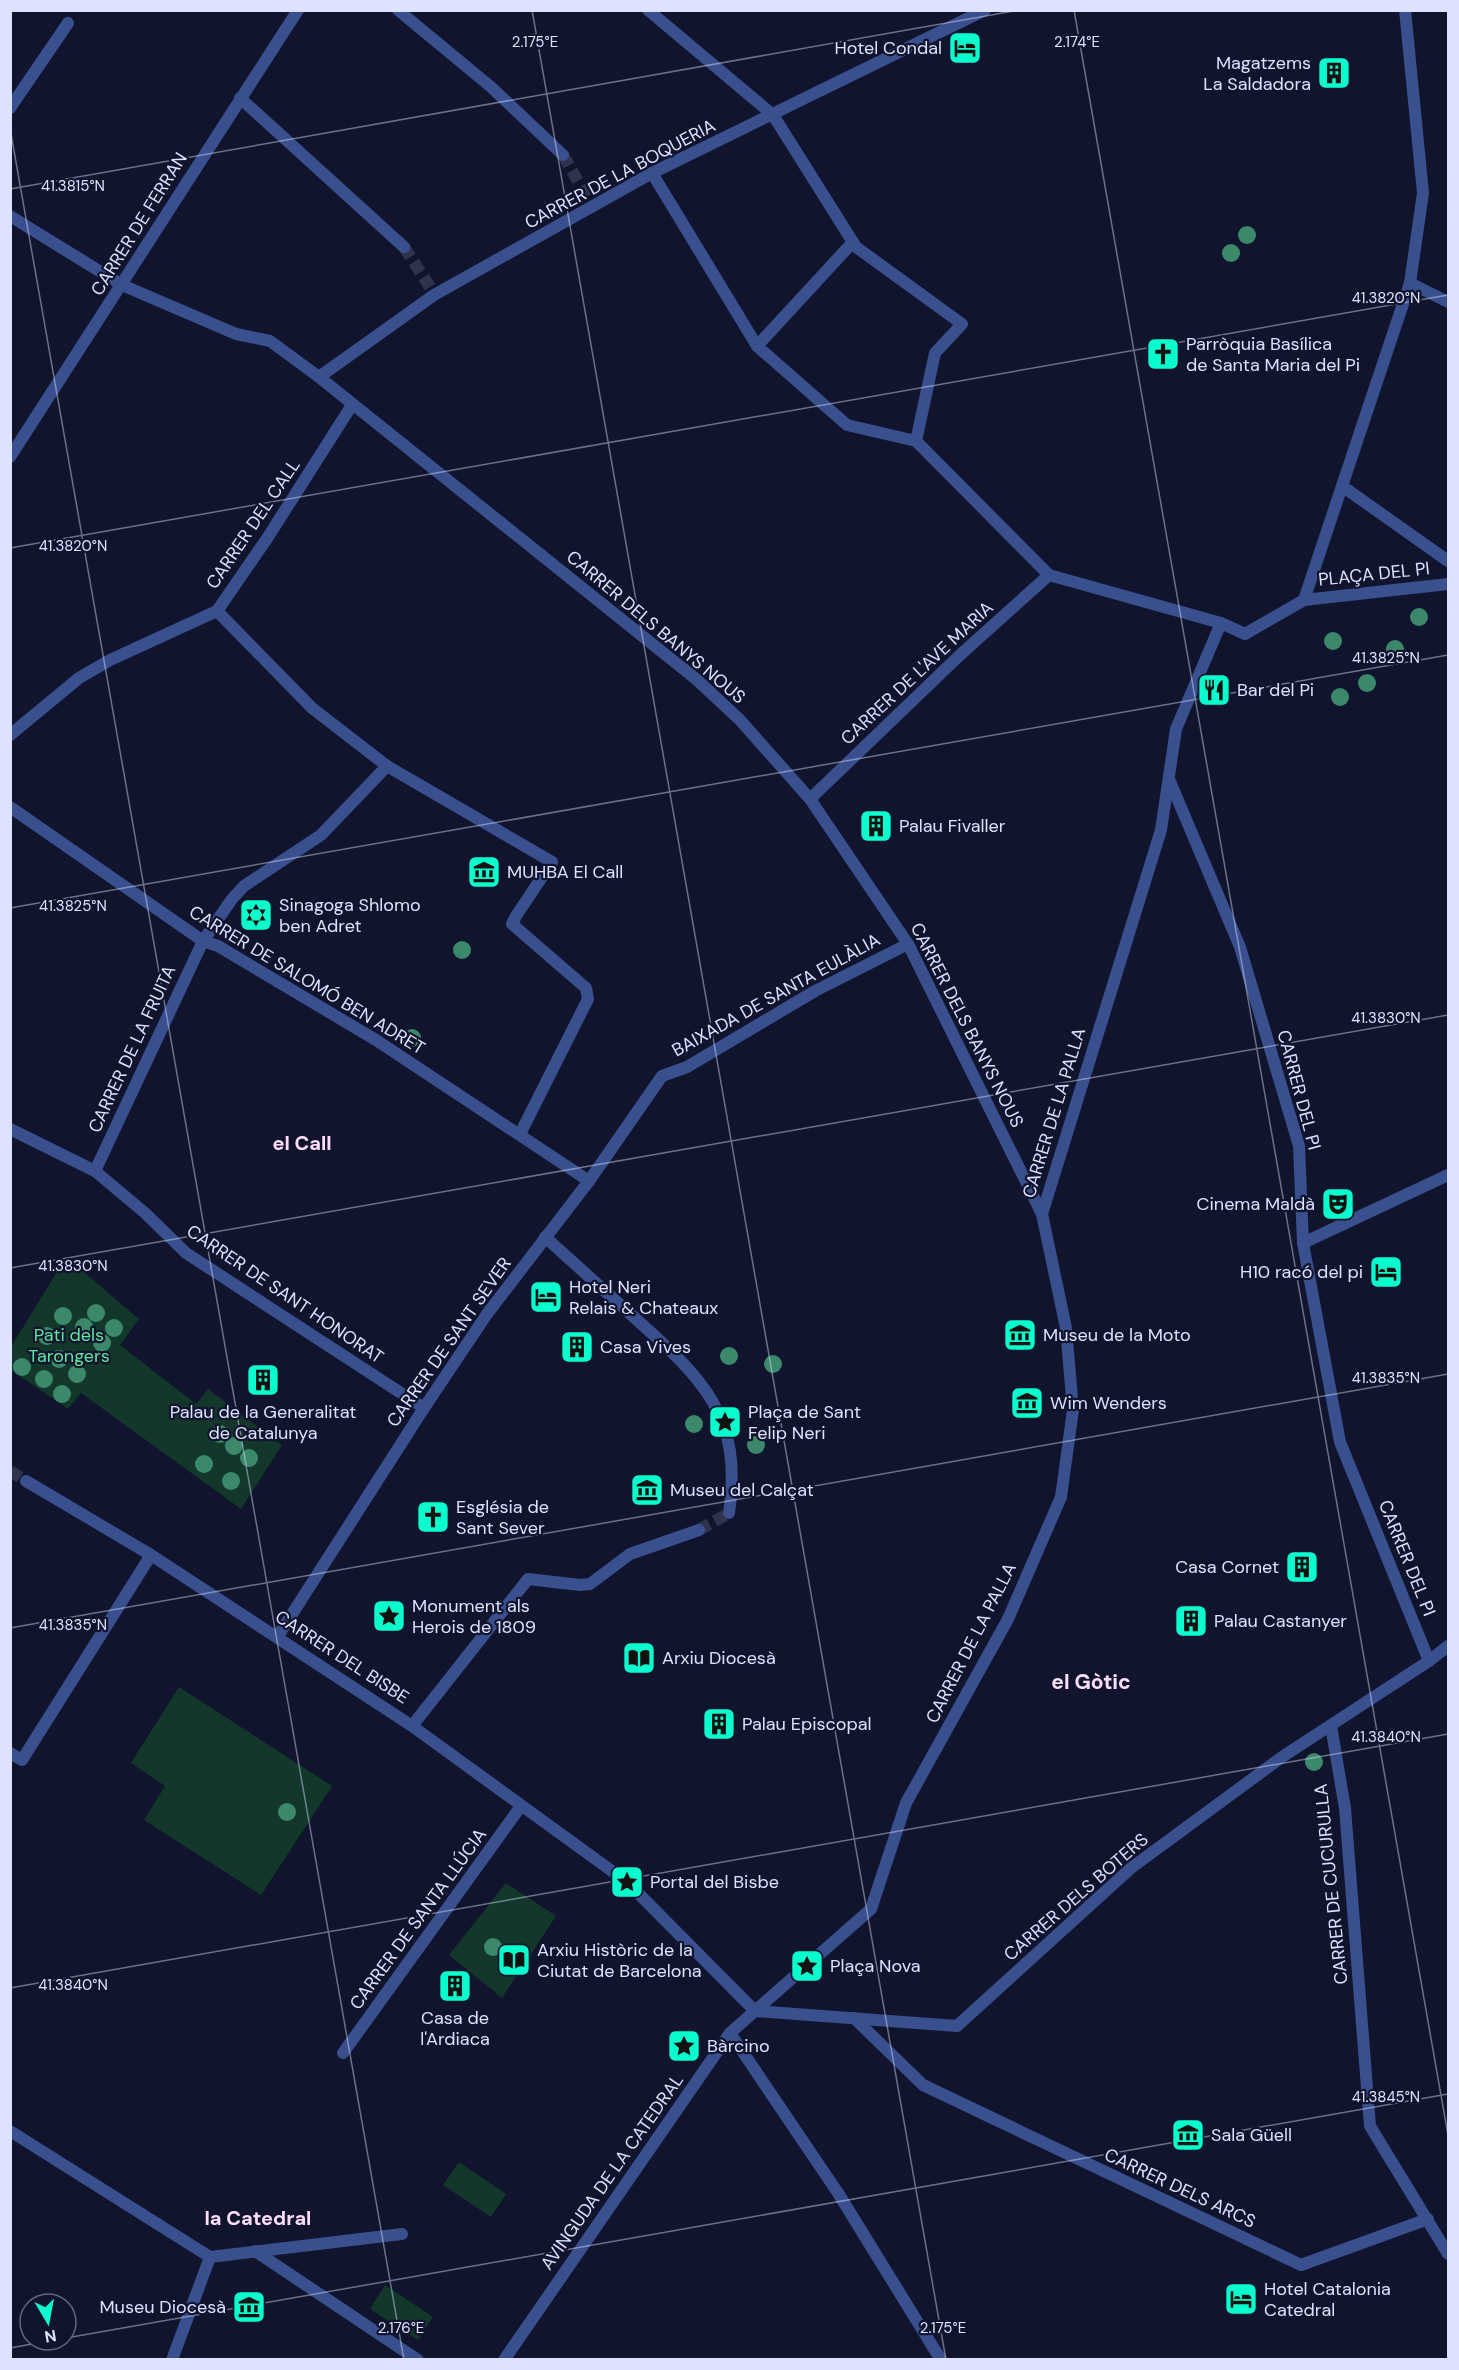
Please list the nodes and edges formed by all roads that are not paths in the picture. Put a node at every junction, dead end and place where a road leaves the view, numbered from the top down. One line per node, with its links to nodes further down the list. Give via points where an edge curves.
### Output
1 (298, 10): 7 (street, CARRER DE FERRAN)
2 (398, 10): 10 (street, via 491,87)
3 (648, 10): 9 (street)
4 (985, 10): 9 (street, CARRER DE LA BOQUERIA)
5 (1405, 10): 15 (street, PLAÇA DEL PI, via 1423,193)
6 (68, 23): 8 (street)
7 (240, 98): 14 (street); 16 (street, CARRER DE FERRAN)
8 (10, 108)
9 (772, 115): 11 (street, CARRER DE LA BOQUERIA); 13 (street)
10 (563, 154)
11 (652, 173): 18 (street); 19 (street, CARRER DE LA BOQUERIA, via 432,291)
12 (10, 216): 16 (street, CARRER DELS BANYS NOUS)
13 (855, 244): 18 (street); 21 (street, via 962,324 935,353)
14 (404, 247)
15 (1410, 283): 17 (street); 23 (street, PLAÇA DEL PI)
16 (122, 285): 19 (street, CARRER DELS BANYS NOUS, via 236,334 270,341); 22 (street, CARRER DE FERRAN)
17 (1449, 302)
18 (757, 346): 21 (street, via 847,425)
19 (319, 377): 20 (street, CARRER DELS BANYS NOUS)
20 (352, 405): 28 (street, CARRER DEL CALL); 33 (street, CARRER DELS BANYS NOUS, via 696,679 740,720)
21 (916, 441): 25 (street)
22 (10, 457)
23 (1342, 486): 24 (street); 27 (street, PLAÇA DEL PI)
24 (1449, 561)
25 (1049, 576): 29 (street); 33 (street, CARRER DE L'AVE MARIA)
26 (1449, 584): 27 (street, PLAÇA DEL PI)
27 (1304, 600): 29 (street, PLAÇA DEL PI, via 1245,634)
28 (217, 611): 30 (street, CARRER DEL CALL, via 79,678); 31 (street, via 312,708)
29 (1221, 623): 32 (street, CARRER DE LA PALLA, via 1176,729)
30 (10, 735)
31 (387, 766): 35 (street, CARRER DE LA FRUITA, via 321,836 244,886); 39 (street, via 552,862 512,924 586,988 588,999)
32 (1168, 777): 43 (street, CARRER DE LA PALLA, via 1161,830); 45 (street, CARRER DEL PI, via 1240,947 1299,1146)
33 (810, 799): 36 (street, CARRER DELS BANYS NOUS)
34 (10, 807): 35 (street, CARRER DE SALOMÓ BEN ADRET)
35 (203, 941): 39 (street, CARRER DE SALOMÓ BEN ADRET, via 218,946 376,1040); 40 (street, CARRER DE LA FRUITA)
36 (908, 944): 37 (street, BAIXADA DE SANTA EULÀLIA, via 815,991 687,1067); 43 (street, CARRER DELS BANYS NOUS)
37 (662, 1076): 42 (street, CARRER DE SANT SEVER)
38 (10, 1129): 40 (street, CARRER DE SANT HONORAT)
39 (520, 1134): 42 (street, CARRER DE SALOMÓ BEN ADRET)
40 (95, 1171): 46 (street, CARRER DE SANT HONORAT, via 186,1253)
41 (1449, 1175): 45 (street)
42 (588, 1181): 44 (street, CARRER DE SANT SEVER)
43 (1042, 1214): 58 (street, CARRER DE LA PALLA, via 1066,1328 1073,1410 1061,1497 1008,1619 906,1803)
44 (545, 1237): 46 (street, CARRER DE SANT SEVER); 48 (street, via 684,1362 708,1393 724,1426 732,1468)
45 (1303, 1243): 53 (street, CARRER DEL PI, via 1340,1442)
46 (424, 1408): 51 (street, CARRER DE SANT SEVER)
47 (26, 1481): 50 (street, CARRER DEL BISBE)
48 (729, 1513)
49 (699, 1530): 54 (street, via 630,1554 590,1584 528,1579)
50 (152, 1555): 51 (street, CARRER DEL BISBE); 56 (street, via 22,1760)
51 (278, 1636): 54 (street, CARRER DEL BISBE)
52 (1449, 1646): 53 (street, CARRER DELS BOTERS)
53 (1429, 1661): 55 (street, CARRER DELS BOTERS)
54 (412, 1725): 57 (street, CARRER DEL BISBE)
55 (1331, 1726): 60 (street, CARRER DELS BOTERS, via 1282,1757 1131,1868 957,2026); 64 (street, CARRER DE CUCURULLA, via 1345,1808 1370,2126)
56 (10, 1752)
57 (521, 1806): 59 (street, CARRER DEL BISBE, via 627,1882); 62 (street, CARRER DE SANTA LLÚCIA)
58 (871, 1909): 59 (street, AVINGUDA DE LA CATEDRAL)
59 (755, 2011): 60 (street); 61 (street, AVINGUDA DE LA CATEDRAL)
60 (854, 2018): 64 (street, CARRER DELS ARCS, via 923,2085 1301,2265)
61 (730, 2033): 71 (street, AVINGUDA DE LA CATEDRAL); 72 (street, via 838,2193)
62 (343, 2053)
63 (10, 2131): 68 (street)
64 (1428, 2219): 67 (street, CARRER DE CUCURULLA)
65 (402, 2234): 66 (street)
66 (255, 2251): 68 (street); 70 (street)
67 (1449, 2254)
68 (210, 2257): 69 (street)
69 (172, 2360)
70 (418, 2360)
71 (504, 2360)
72 (940, 2360)

